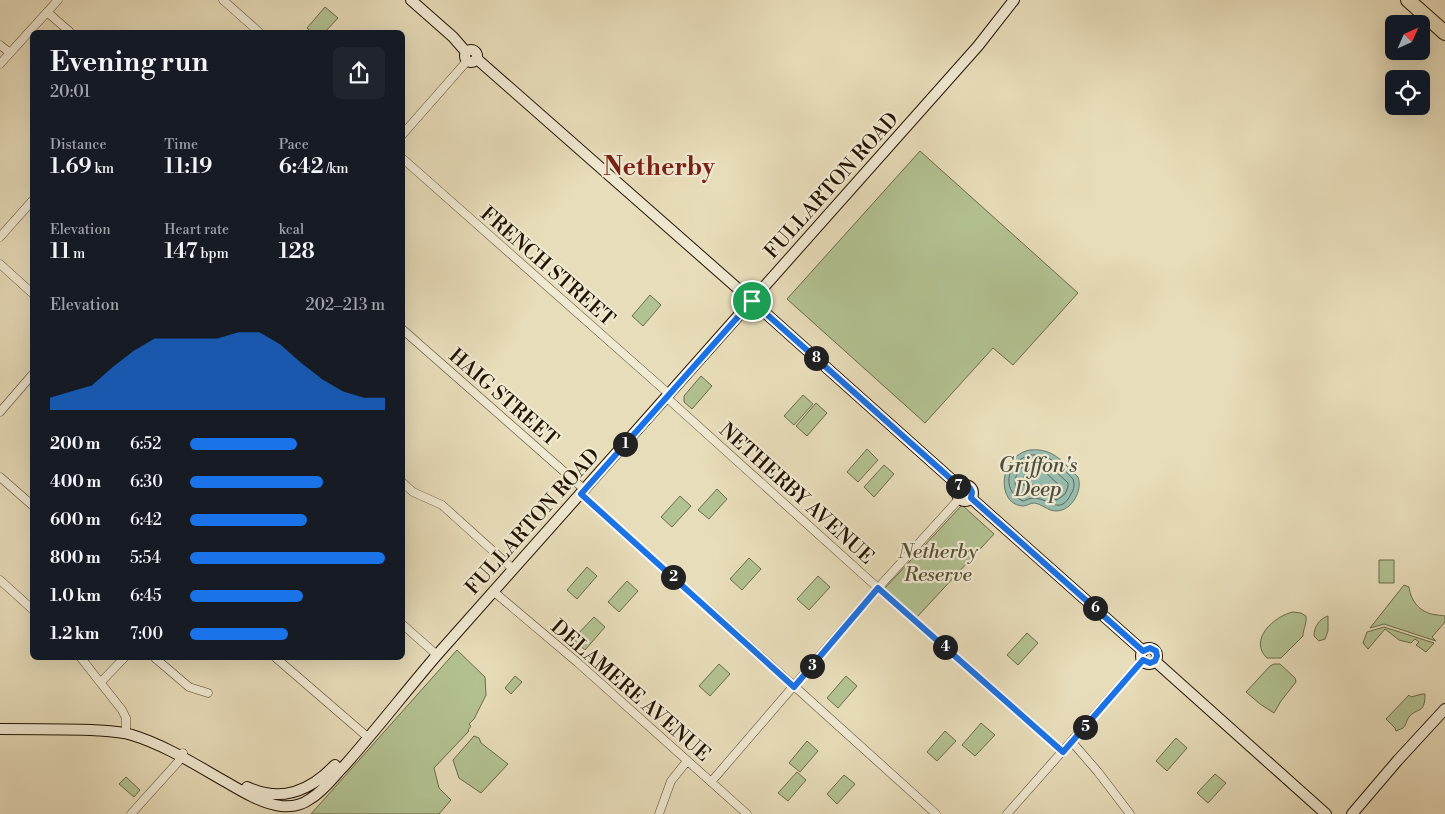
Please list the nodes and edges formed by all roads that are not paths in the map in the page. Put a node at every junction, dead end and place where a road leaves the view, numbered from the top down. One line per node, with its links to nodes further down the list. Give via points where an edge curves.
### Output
1 (58, 0): 6 (street)
2 (222, 0): 9 (street)
3 (411, 0): 14 (main road)
4 (1014, 0): 22 (main road, FULLARTON ROAD, via 978,46)
5 (1408, 0): 11 (highway)
6 (47, 12): 7 (street); 8 (street)
7 (31, 30)
8 (68, 30)
9 (257, 30)
10 (30, 31): 13 (street)
11 (1445, 33)
12 (0, 45): 13 (street)
13 (10, 53): 15 (street)
14 (470, 57): 16 (street); 22 (main road)
15 (0, 64)
16 (405, 132)
17 (405, 162): 25 (street, FRENCH STREET)
18 (30, 202): 19 (street)
19 (0, 237)
20 (0, 264): 21 (street)
21 (30, 291)
22 (752, 301): 25 (main road, FULLARTON ROAD); 29 (main road)
23 (405, 332): 30 (street, HAIG STREET)
24 (30, 377): 26 (street)
25 (668, 396): 30 (main road, FULLARTON ROAD); 36 (street, NETHERBY AVENUE)
26 (0, 412)
27 (0, 477): 33 (street)
28 (405, 485): 34 (street, via 413,492 442,505)
29 (960, 487): 31 (main road); 32 (main road, via 970,488)
30 (583, 492): 34 (main road, FULLARTON ROAD); 47 (street, HAIG STREET)
31 (959, 498): 32 (main road, via 964,501); 36 (street)
32 (971, 498): 41 (main road)
33 (30, 504)
34 (513, 569): 37 (main road, FULLARTON ROAD)
35 (0, 580): 38 (street)
36 (878, 588): 47 (street); 56 (street, NETHERBY AVENUE)
37 (493, 591): 40 (main road, FULLARTON ROAD); 58 (street, DELAMERE AVENUE)
38 (30, 607)
39 (405, 627): 40 (street)
40 (437, 654): 49 (main road, FULLARTON ROAD)
41 (1143, 656): 55 (street); 69 (main road, via 1150,648 1156,651 1155,661)
42 (84, 660): 46 (street)
43 (122, 660): 46 (street)
44 (157, 660): 48 (street, via 189,687)
45 (278, 660): 54 (street)
46 (100, 682): 52 (street, via 122,710)
47 (794, 687): 59 (street); 66 (street, HAIG STREET)
48 (208, 693)
49 (393, 706): 54 (main road, FULLARTON ROAD); 62 (main road, FULLARTON ROAD, via 321,791)
50 (1445, 709): 70 (main road)
51 (0, 723): 52 (main road)
52 (126, 728): 57 (main road, via 154,737)
53 (0, 729): 57 (main road, via 111,731 131,734)
54 (364, 734): 60 (main road, FULLARTON ROAD, via 324,777)
55 (1072, 742): 56 (street); 68 (street)
56 (1063, 752): 67 (street)
57 (182, 755): 61 (main road); 62 (main road, via 257,799); 63 (street)
58 (687, 761): 59 (street, DELAMERE AVENUE); 64 (street, via 671,781)
59 (711, 782): 65 (street, DELAMERE AVENUE)
60 (305, 789): 61 (main road, via 278,795); 62 (main road)
61 (264, 794): 62 (main road)
62 (289, 810)
63 (131, 814)
64 (659, 814)
65 (747, 814)
66 (936, 814)
67 (1007, 814)
68 (1130, 814)
69 (1326, 814)
70 (1352, 814)

